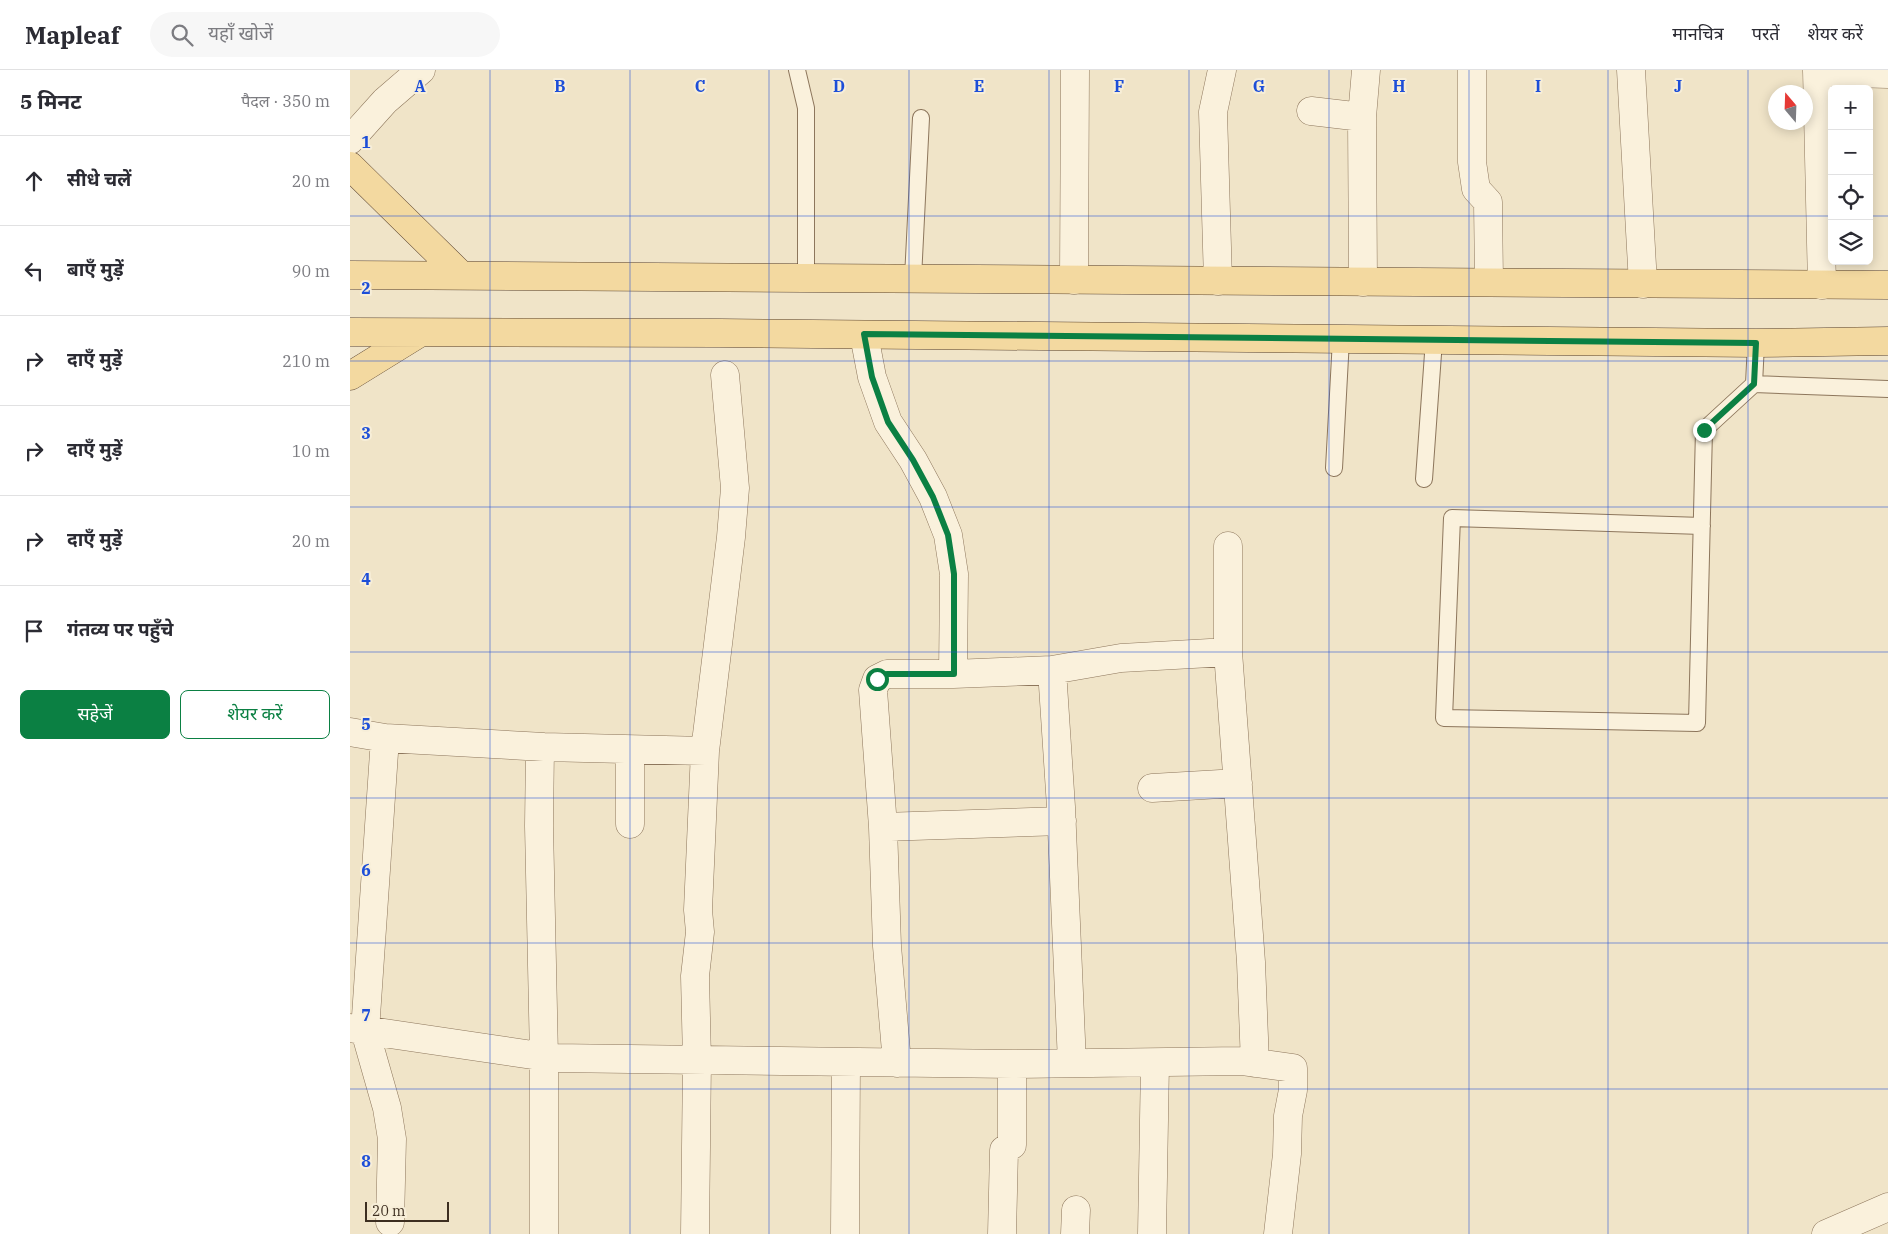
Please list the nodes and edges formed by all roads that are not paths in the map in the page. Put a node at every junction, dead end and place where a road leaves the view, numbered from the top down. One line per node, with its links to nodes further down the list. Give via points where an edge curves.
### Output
1 (421, 70): 13 (street, via 385,101)
2 (797, 70): 17 (lane, via 806,108)
3 (1075, 70): 19 (street)
4 (1222, 70): 20 (street, via 1213,112)
5 (1366, 70): 11 (street)
6 (1472, 70): 22 (street, via 1472,162 1476,190 1488,202)
7 (1631, 70): 23 (street)
8 (1817, 71): 9 (street); 24 (street)
9 (1888, 74)
10 (1311, 111): 11 (street)
11 (1362, 117): 21 (street)
12 (921, 118): 18 (lane)
13 (350, 140)
14 (350, 166): 16 (main road)
15 (350, 275): 16 (main road)
16 (461, 275): 17 (main road)
17 (806, 277): 18 (main road)
18 (913, 278): 19 (main road)
19 (1074, 280): 20 (main road)
20 (1218, 281): 21 (main road)
21 (1364, 282): 22 (main road)
22 (1489, 282): 23 (main road)
23 (1643, 284): 24 (main road)
24 (1822, 285): 25 (main road)
25 (1888, 285)
26 (350, 332): 27 (main road)
27 (418, 334): 28 (main road); 34 (main road)
28 (864, 334): 29 (main road); 43 (street, via 872,377 888,422 933,497 948,535 954,574)
29 (1341, 339): 30 (main road); 37 (lane)
30 (1434, 340): 32 (main road); 38 (lane)
31 (1888, 341): 32 (main road)
32 (1756, 343): 35 (lane)
33 (724, 374): 48 (street, via 734,488 732,537)
34 (350, 376)
35 (1754, 384): 36 (lane); 39 (lane, via 1704,430)
36 (1888, 389)
37 (1334, 468)
38 (1424, 479)
39 (1702, 526): 39 (lane, via 1697,723 1444,718 1452,518)
40 (1228, 546): 41 (street)
41 (1228, 652): 42 (street, via 1121,658); 49 (street)
42 (1052, 670): 43 (street); 51 (street)
43 (954, 674): 53 (street, via 887,674 877,679 873,690)
44 (350, 732): 45 (street)
45 (385, 738): 46 (street); 54 (street)
46 (540, 747): 47 (street); 55 (street)
47 (630, 750): 48 (street); 52 (street)
48 (705, 752): 56 (street, via 698,910 700,932 695,976)
49 (1238, 783): 50 (street); 60 (street)
50 (1152, 788)
51 (1062, 821): 53 (street); 62 (street)
52 (630, 824)
53 (883, 827): 58 (street, via 887,946)
54 (358, 1030): 55 (street); 64 (street, via 387,1108 392,1140)
55 (544, 1057): 56 (street); 65 (street)
56 (697, 1060): 57 (street); 66 (street)
57 (846, 1062): 58 (street); 67 (street)
58 (897, 1063): 61 (street)
59 (1155, 1063): 60 (street); 62 (street); 69 (street)
60 (1255, 1063): 70 (street, via 1293,1068)
61 (1012, 1064): 62 (street); 68 (street, via 1012,1146 1004,1150)
62 (1072, 1064)
63 (1888, 1207): 71 (street)
64 (390, 1222)
65 (544, 1234)
66 (694, 1234)
67 (845, 1234)
68 (1002, 1234)
69 (1152, 1234)
70 (1278, 1234)
71 (1826, 1234)

